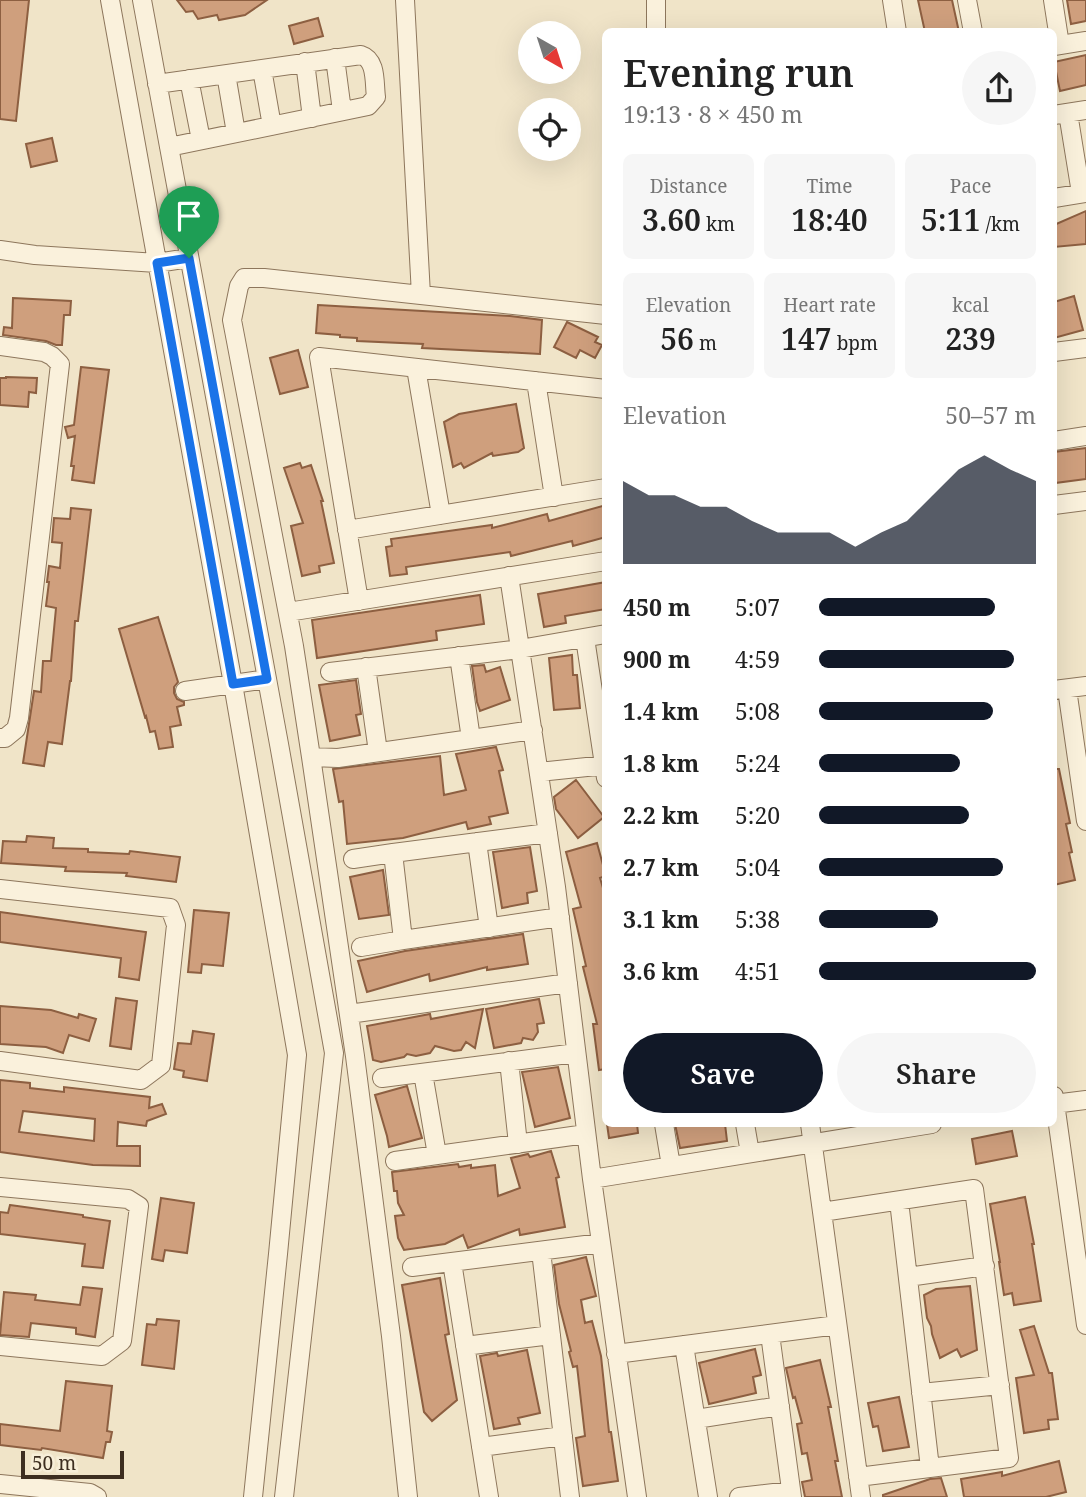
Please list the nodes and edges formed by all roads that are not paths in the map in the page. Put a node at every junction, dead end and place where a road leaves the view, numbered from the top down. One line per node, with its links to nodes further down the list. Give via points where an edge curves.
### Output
1 (110, 0): 32 (street)
2 (142, 0): 19 (street)
3 (405, 0): 33 (street)
4 (656, 0): 8 (street)
5 (892, 0): 9 (street)
6 (967, 0): 10 (street)
7 (1053, 0): 11 (street)
8 (656, 28)
9 (896, 28)
10 (972, 28)
11 (1055, 28)
12 (1086, 41): 13 (street)
13 (1057, 46)
14 (335, 58): 15 (street); 21 (street); 21 (street, via 361,55 372,62 373,103)
15 (305, 62): 16 (street); 23 (street)
16 (262, 69): 17 (street); 24 (street)
17 (226, 74): 18 (street); 25 (street)
18 (189, 79): 19 (street); 26 (street)
19 (158, 84): 27 (street)
20 (1086, 110): 22 (street)
21 (342, 111): 23 (street)
22 (1061, 114): 28 (street)
23 (312, 118): 24 (street)
24 (272, 126): 25 (street)
25 (236, 133): 26 (street)
26 (201, 140): 27 (street)
27 (169, 147): 31 (street)
28 (1084, 193): 29 (street)
29 (1057, 198)
30 (0, 250): 32 (street)
31 (189, 258): 32 (street); 59 (street)
32 (157, 263): 60 (street)
33 (421, 295): 34 (street); 52 (street, via 264,278 244,278 239,286 232,320)
34 (602, 315)
35 (0, 346): 65 (street, via 44,352 60,364 19,718 16,729)
36 (1086, 348): 37 (street)
37 (1057, 352)
38 (416, 368): 39 (street); 47 (street); 48 (street, via 318,357)
39 (536, 381): 40 (street); 44 (street)
40 (602, 388)
41 (1086, 436): 42 (street)
42 (1057, 441)
43 (602, 489): 44 (street)
44 (554, 497): 47 (street)
45 (1086, 501): 46 (street)
46 (1057, 505)
47 (441, 515): 48 (street)
48 (347, 530): 51 (street)
49 (602, 562): 50 (street)
50 (509, 576): 51 (street); 55 (street)
51 (359, 601): 52 (street)
52 (288, 612): 70 (street)
53 (602, 635): 54 (street)
54 (586, 638): 55 (street); 67 (street)
55 (520, 649): 56 (street); 64 (street)
56 (459, 656): 57 (street); 66 (street)
57 (366, 667): 58 (street); 68 (street)
58 (330, 671)
59 (267, 679): 60 (street); 135 (street, via 334,1053)
60 (233, 684): 63 (street); 134 (street, via 297,1055)
61 (1086, 686): 62 (street)
62 (1060, 689): 69 (street)
63 (185, 691)
64 (531, 723): 66 (street, via 509,734); 72 (street)
65 (0, 738)
66 (471, 739): 68 (street)
67 (602, 748)
68 (378, 752): 70 (street)
69 (1081, 753): 73 (street)
70 (311, 757): 84 (street)
71 (602, 769): 72 (street)
72 (539, 772): 74 (street)
73 (1086, 821)
74 (548, 833): 75 (street); 79 (street)
75 (477, 842): 76 (street); 80 (street)
76 (393, 853): 77 (street); 81 (street)
77 (353, 859)
78 (0, 889): 86 (street, via 170,908 176,925 162,1065 141,1080)
79 (560, 917): 80 (street); 83 (street)
80 (489, 928): 81 (street)
81 (403, 940): 82 (street)
82 (360, 947)
83 (568, 983): 84 (street); 85 (street)
84 (349, 1014): 136 (street)
85 (576, 1053): 87 (street); 97 (street)
86 (0, 1061)
87 (509, 1061): 88 (street); 99 (street)
88 (423, 1073): 89 (street); 101 (street)
89 (382, 1078)
90 (1086, 1100): 91 (street)
91 (1057, 1101)
92 (1057, 1120): 114 (street)
93 (664, 1127): 103 (street)
94 (746, 1127): 100 (street)
95 (810, 1127): 98 (street)
96 (913, 1127): 98 (street)
97 (586, 1134): 99 (street); 104 (street)
98 (813, 1143): 100 (street); 107 (street)
99 (518, 1144): 101 (street)
100 (750, 1153): 103 (street)
101 (437, 1155): 102 (street)
102 (396, 1161)
103 (671, 1166): 104 (street)
104 (592, 1179): 108 (street)
105 (0, 1187): 120 (street, via 128,1199 139,1206 122,1341 102,1356)
106 (899, 1201): 107 (street); 111 (street, via 974,1189); 113 (street)
107 (822, 1212): 115 (street)
108 (601, 1243): 109 (street); 122 (street)
109 (541, 1251): 110 (street); 118 (street)
110 (452, 1262): 112 (street); 121 (street)
111 (985, 1266): 113 (street); 123 (street)
112 (412, 1267)
113 (908, 1277): 124 (street)
114 (1084, 1293): 116 (street)
115 (837, 1325): 117 (street); 130 (street)
116 (1086, 1325)
117 (770, 1334): 119 (street); 125 (street)
118 (551, 1335): 121 (street); 127 (street)
119 (684, 1345): 122 (street); 126 (street)
120 (0, 1346)
121 (465, 1346): 128 (street)
122 (617, 1354): 139 (street)
123 (1000, 1385): 124 (street); 129 (street, via 1009,1458)
124 (921, 1393): 129 (street)
125 (780, 1406): 126 (street); 132 (street)
126 (696, 1419): 140 (street)
127 (563, 1436): 128 (street); 138 (street)
128 (481, 1447): 137 (street)
129 (930, 1468): 130 (street)
130 (858, 1477): 142 (street)
131 (0, 1484): 133 (street)
132 (792, 1494): 141 (street)
133 (97, 1497)
134 (253, 1497)
135 (284, 1497)
136 (408, 1497)
137 (489, 1497)
138 (570, 1497)
139 (637, 1497)
140 (708, 1497)
141 (739, 1497)
142 (860, 1497)

